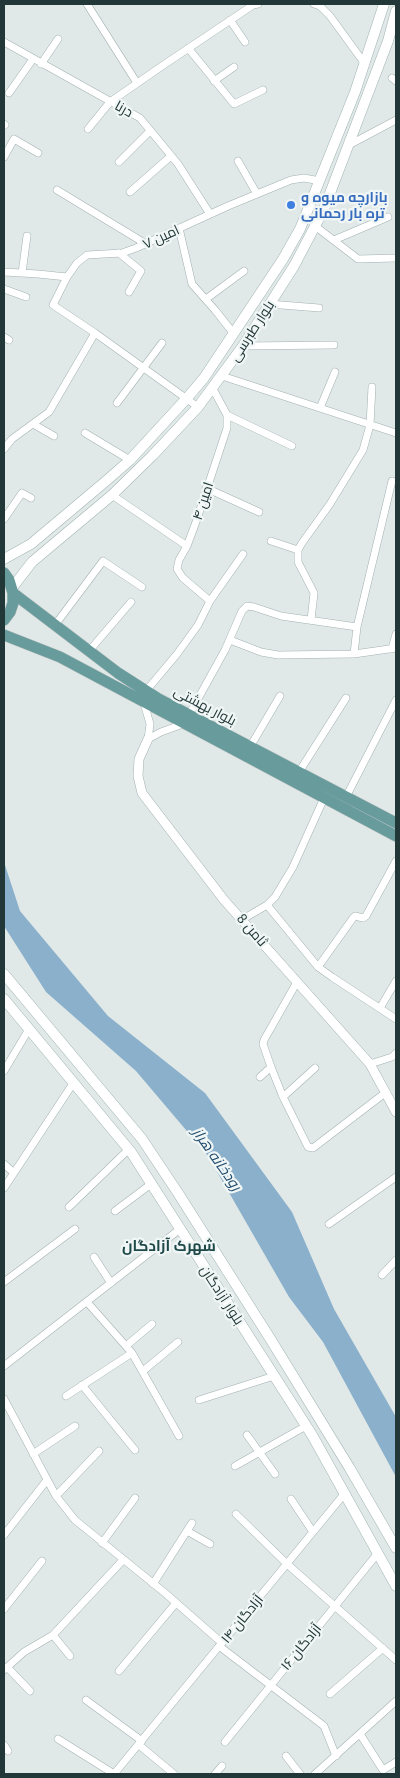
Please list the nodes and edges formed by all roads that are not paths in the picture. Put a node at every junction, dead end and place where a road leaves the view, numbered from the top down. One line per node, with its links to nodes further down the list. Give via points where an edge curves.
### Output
1 (96, 4): 5 (street)
2 (258, 4): 7 (street)
3 (314, 4): 14 (street, via 330,16)
4 (384, 4): 14 (main road, بلوار طبرسی)
5 (88, 6): 17 (street)
6 (396, 11): 24 (main road, بلوار طبرسی, via 388,41)
7 (230, 20): 10 (street); 11 (street)
8 (58, 38): 13 (street)
9 (4, 42): 12 (street, درنا)
10 (245, 42)
11 (188, 48): 16 (street); 17 (street)
12 (33, 59): 13 (street, درنا); 19 (street)
13 (42, 64): 20 (street, درنا)
14 (365, 64): 30 (main road, بلوار طبرسی)
15 (234, 68): 16 (street)
16 (214, 81): 18 (street, via 234,104)
17 (137, 83): 20 (street)
18 (263, 90)
19 (9, 93)
20 (110, 102): 22 (street); 23 (street, درنا, via 140,118)
21 (396, 120): 24 (street)
22 (88, 129)
23 (150, 130): 26 (street, درنا); 29 (street)
24 (348, 145): 36 (main road, بلوار طبرسی)
25 (38, 153): 27 (street, via 14,139)
26 (171, 156): 32 (street); 34 (street, درنا)
27 (4, 157)
28 (238, 161): 33 (street)
29 (119, 162)
30 (320, 180): 33 (street, امین ۷, via 291,180); 54 (main road, بلوار طبرسی, via 296,236)
31 (57, 190): 40 (street)
32 (130, 192)
33 (256, 194): 34 (street, امین ۷)
34 (210, 214): 37 (street, امین ۷)
35 (388, 216): 39 (street)
36 (315, 226): 39 (street); 51 (main road, بلوار طبرسی)
37 (179, 228): 40 (street, امین ۷); 50 (street, via 192,284)
38 (27, 236): 45 (street)
39 (334, 240): 42 (street, via 358,260)
40 (146, 244): 41 (street, امین ۷)
41 (119, 253): 46 (street, امین ۷, via 87,256); 48 (street, via 141,271)
42 (396, 258)
43 (244, 271): 50 (street)
44 (4, 272): 45 (street)
45 (22, 273): 46 (street)
46 (67, 277): 53 (street, امین ۷, via 53,306)
47 (4, 289): 49 (street)
48 (128, 292)
49 (26, 297)
50 (206, 299): 54 (street)
51 (269, 304): 52 (street); 57 (main road, بلوار طبرسی)
52 (319, 308)
53 (95, 333): 58 (street); 68 (street, via 49,412)
54 (234, 334): 63 (main road, بلوار طبرسی)
55 (162, 343): 58 (street)
56 (334, 345): 57 (street)
57 (243, 346): 60 (main road, بلوار طبرسی)
58 (144, 368): 63 (street); 64 (street)
59 (335, 372): 66 (street)
60 (222, 376): 62 (main road, بلوار طبرسی); 66 (street)
61 (372, 387): 69 (street)
62 (213, 389): 65 (main road, بلوار طبرسی); 67 (street)
63 (187, 398): 65 (street); 75 (main road, بلوار طبرسی)
64 (117, 403)
65 (198, 407): 78 (main road, بلوار طبرسی)
66 (320, 408): 69 (street)
67 (227, 415): 73 (street); 77 (street, امین ۴, via 222,446)
68 (33, 424): 72 (street); 74 (street)
69 (370, 424): 71 (street); 84 (street, via 362,450)
70 (85, 433): 75 (street)
71 (396, 434)
72 (54, 436)
73 (292, 446)
74 (4, 449)
75 (130, 460): 86 (main road, بلوار طبرسی, via 37,539)
76 (392, 481): 95 (street)
77 (206, 488): 80 (street); 83 (street, امین ۴)
78 (112, 495): 83 (street); 89 (main road, بلوار طبرسی, via 32,562)
79 (31, 498): 81 (street, via 22,494)
80 (259, 512)
81 (4, 518)
82 (271, 541): 84 (street)
83 (187, 546): 90 (street, امین ۴, via 177,565 178,573)
84 (298, 550): 93 (street, via 298,562 314,593)
85 (243, 554): 90 (street)
86 (4, 559)
87 (4, 573): 89 (main road)
88 (142, 587): 94 (street, via 103,561)
89 (12, 590): 92 (main road, via 13,603); 94 (main road, بلوار بهشتی)
90 (210, 601): 102 (street, via 198,625)
91 (132, 602): 100 (street)
92 (4, 620)
93 (311, 620): 95 (street); 98 (street, via 281,616 250,606 244,608)
94 (55, 625): 100 (main road, بلوار بهشتی)
95 (357, 627): 101 (street)
96 (396, 634): 99 (street)
97 (4, 635): 106 (main road, بلوار بهشتی, via 60,657)
98 (230, 640): 101 (street, via 278,655); 107 (street)
99 (394, 648): 101 (street)
100 (90, 651): 102 (main road, بلوار بهشتی)
101 (354, 654)
102 (146, 691): 107 (main road, بلوار بهشتی)
103 (280, 696): 109 (street)
104 (346, 698): 110 (street)
105 (396, 700): 111 (street)
106 (144, 703): 107 (main road, بلوار بهشتی); 108 (street, via 150,724)
107 (186, 719): 108 (street); 109 (main road, بلوار بهشتی); 112 (main road, بلوار بهشتی)
108 (148, 739): 117 (street, ثامن 8, via 139,759 142,793 224,900)
109 (250, 747): 110 (main road, بلوار بهشتی)
110 (299, 772): 111 (main road, بلوار بهشتی)
111 (346, 797): 113 (main road, بلوار بهشتی)
112 (324, 798): 114 (main road, بلوار بهشتی); 116 (street, via 294,867)
113 (396, 822)
114 (396, 836)
115 (396, 861): 118 (street, via 366,916 353,918)
116 (267, 905): 117 (street); 118 (street)
117 (243, 919): 121 (street, ثامن 8)
118 (318, 967): 123 (street)
119 (4, 974): 186 (main road, بلوار آزادگان, via 147,1147 271,1340)
120 (396, 981): 123 (street)
121 (297, 982): 127 (street, ثامن 8); 128 (street, via 263,1044)
122 (4, 999): 125 (main road, بلوار آزادگان)
123 (380, 1008): 124 (street)
124 (396, 1019)
125 (29, 1029): 130 (street); 132 (main road, بلوار آزادگان)
126 (396, 1053): 127 (street)
127 (370, 1064): 133 (street, ثامن 8)
128 (271, 1067): 131 (street); 134 (street)
129 (316, 1068): 134 (street)
130 (4, 1071)
131 (260, 1077)
132 (74, 1082): 136 (main road, بلوار آزادگان); 138 (street)
133 (385, 1093): 134 (street, via 313,1148 308,1147); 135 (street, ثامن 8)
134 (283, 1097)
135 (396, 1112)
136 (129, 1150): 140 (main road, بلوار آزادگان); 142 (street)
137 (4, 1164): 138 (street)
138 (14, 1173): 141 (street)
139 (396, 1177): 144 (street)
140 (151, 1184): 143 (street); 146 (main road, بلوار آزادگان)
141 (4, 1188)
142 (69, 1207)
143 (115, 1211)
144 (329, 1224)
145 (76, 1229): 150 (street)
146 (180, 1230): 151 (street); 159 (main road, بلوار آزادگان)
147 (94, 1257): 151 (street)
148 (396, 1260): 149 (street)
149 (382, 1275)
150 (4, 1282)
151 (111, 1283): 152 (street)
152 (87, 1302): 155 (street); 157 (street)
153 (152, 1324): 155 (street)
154 (178, 1342): 158 (street)
155 (126, 1346): 156 (street)
156 (132, 1353): 158 (street); 160 (street)
157 (4, 1366)
158 (142, 1371): 167 (street)
159 (274, 1376): 163 (street); 165 (main road, بلوار آزادگان)
160 (82, 1385): 161 (street); 168 (street)
161 (66, 1396)
162 (4, 1399): 171 (street)
163 (199, 1400)
164 (76, 1426): 171 (street)
165 (306, 1426): 170 (street); 175 (main road, بلوار آزادگان)
166 (247, 1435): 170 (street)
167 (179, 1436)
168 (135, 1450)
169 (99, 1451): 176 (street)
170 (260, 1452): 172 (street); 173 (street)
171 (33, 1454): 174 (street)
172 (235, 1466)
173 (275, 1474)
174 (47, 1480): 176 (street); 183 (street)
175 (345, 1493): 182 (street, آزادگان ۱۴); 187 (main road, بلوار آزادگان)
176 (56, 1496): 184 (street, via 75,1520)
177 (135, 1498): 184 (street)
178 (291, 1499): 182 (street)
179 (236, 1514): 190 (street)
180 (192, 1523): 181 (street)
181 (187, 1531): 185 (street); 191 (street)
182 (313, 1532): 190 (street, آزادگان ۱۴)
183 (4, 1535)
184 (102, 1543): 188 (street)
185 (210, 1544)
186 (396, 1548)
187 (378, 1553): 192 (main road, بلوار آزادگان); 195 (street, آزادگان ۱۶)
188 (123, 1560): 191 (street); 196 (street)
189 (42, 1561): 194 (street)
190 (287, 1564): 195 (street); 197 (street, آزادگان ۱۴)
191 (153, 1584): 193 (street)
192 (396, 1586)
193 (176, 1603): 197 (street); 202 (street)
194 (5, 1604)
195 (334, 1606): 198 (street); 203 (street, آزادگان ۱۶)
196 (53, 1635): 199 (street); 201 (street, via 24,1652)
197 (221, 1645): 203 (street); 211 (street, آزادگان ۱۴)
198 (383, 1648): 200 (street); 205 (street)
199 (70, 1656)
200 (396, 1660)
201 (5, 1669): 204 (street)
202 (119, 1671)
203 (270, 1685): 210 (street, آزادگان ۱۶); 213 (street, via 324,1726)
204 (30, 1691)
205 (330, 1694)
206 (86, 1700): 211 (street)
207 (396, 1701): 208 (street)
208 (360, 1734): 213 (street); 214 (street, via 383,1770)
209 (58, 1739): 216 (street)
210 (225, 1742)
211 (141, 1743): 216 (street, آزادگان ۱۴); 217 (street)
212 (286, 1756): 219 (street)
213 (336, 1756): 220 (street)
214 (396, 1762)
215 (222, 1766): 218 (street)
216 (114, 1774)
217 (174, 1774)
218 (215, 1774)
219 (300, 1774)
220 (315, 1774)

